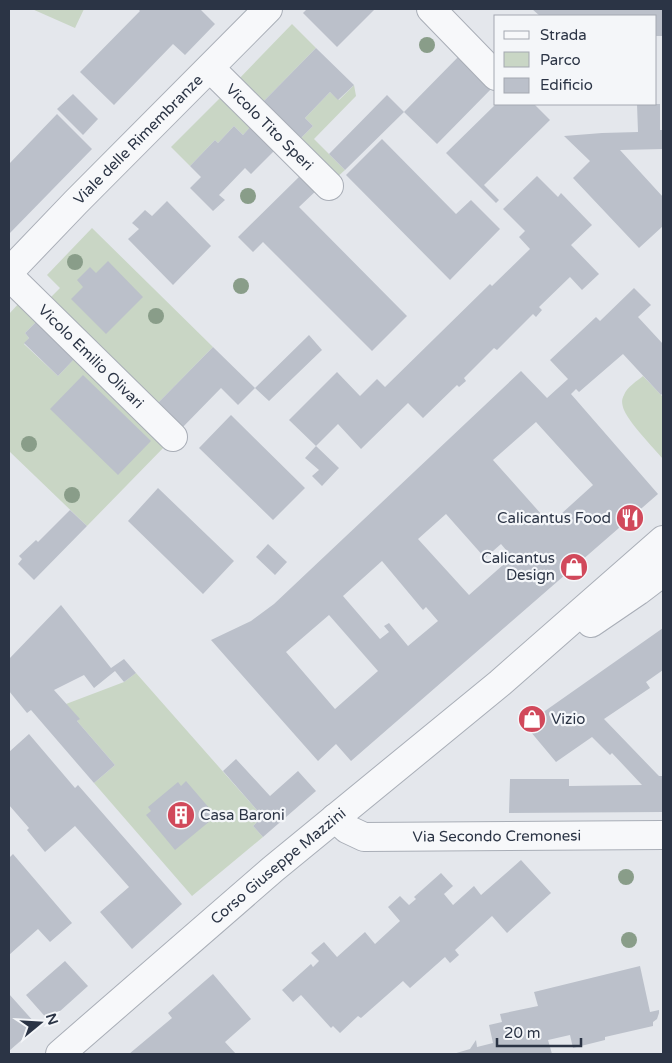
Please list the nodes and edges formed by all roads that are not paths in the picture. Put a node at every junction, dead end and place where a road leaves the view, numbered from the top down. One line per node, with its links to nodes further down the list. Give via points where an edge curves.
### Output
1 (268, 9): 3 (street, Viale delle Rimembranze)
2 (431, 9): 4 (street)
3 (210, 68): 5 (street, Vicolo Tito Speri); 6 (street, Viale delle Rimembranze)
4 (494, 74)
5 (329, 186)
6 (9, 272)
7 (9, 276): 8 (street, Vicolo Emilio Olivari)
8 (173, 437)
9 (663, 540): 11 (street, Corso Giuseppe Mazzini)
10 (663, 572): 11 (street, Corso Giuseppe Mazzini)
11 (500, 683): 12 (street, Corso Giuseppe Mazzini)
12 (335, 818): 13 (street, Via Secondo Cremonesi, via 347,830 364,837); 14 (street, Corso Giuseppe Mazzini)
13 (663, 835)
14 (60, 1054)

